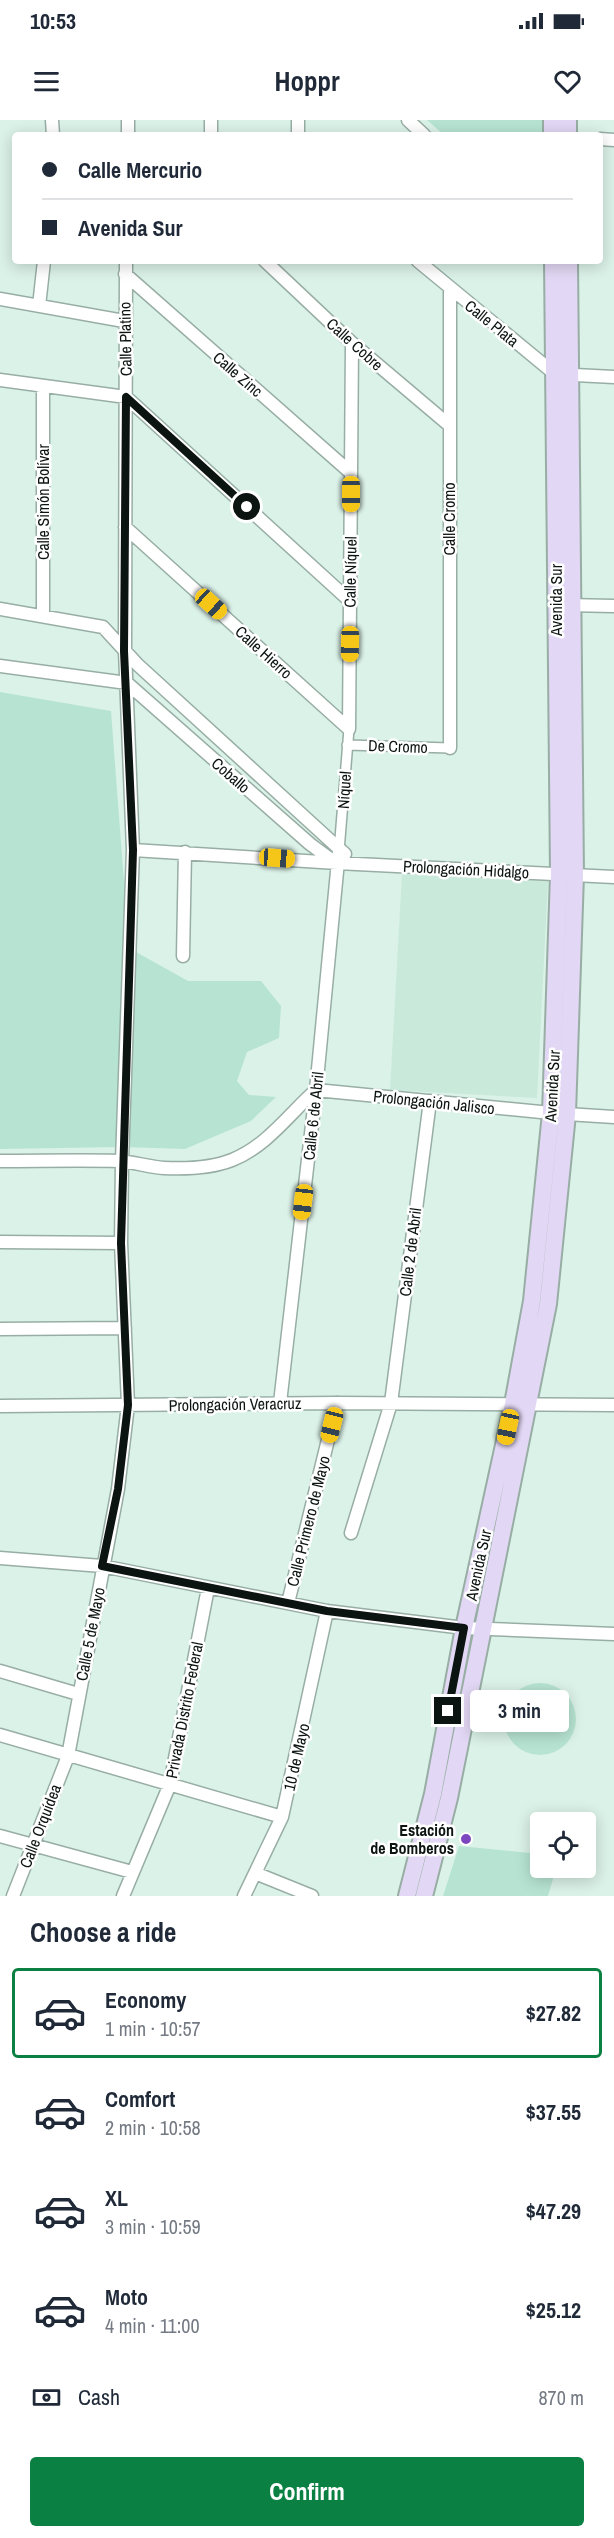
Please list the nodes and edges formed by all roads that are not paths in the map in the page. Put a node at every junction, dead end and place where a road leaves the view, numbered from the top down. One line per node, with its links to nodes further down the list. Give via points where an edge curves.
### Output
1 (408, 120): 2 (street)
2 (421, 132)
3 (44, 264): 12 (street)
4 (126, 264): 9 (street, Calle Platino)
5 (268, 264): 14 (street, Calle Cobre)
6 (421, 264): 10 (street, Calle Plata)
7 (553, 264): 15 (main road, Avenida Sur)
8 (569, 264): 15 (main road, Avenida Sur)
9 (125, 274): 13 (street, Calle Platino); 21 (street, Calle Zinc)
10 (450, 290): 15 (street, Calle Plata); 20 (street, Calle Cromo)
11 (0, 299): 12 (street)
12 (39, 306): 13 (street)
13 (124, 321): 19 (street, Calle Platino)
14 (352, 343): 20 (street, Calle Cobre); 21 (street, Calle Níquel)
15 (562, 375): 16 (street); 24 (main road, Avenida Sur)
16 (614, 377)
17 (0, 380): 18 (street)
18 (43, 387): 19 (street); 27 (street, Calle Simón Bolívar)
19 (126, 397): 22 (street, Calle Platino); 23 (street)
20 (449, 425): 33 (street, Calle Cromo)
21 (351, 473): 23 (street, Calle Níquel)
22 (126, 526): 28 (street, Calle Platino); 31 (street, Calle Hierro)
23 (350, 601): 31 (street, Calle Níquel)
24 (564, 605): 25 (street); 39 (main road, Avenida Sur)
25 (614, 606)
26 (0, 609): 27 (street, Coballo)
27 (43, 616): 28 (street, Coballo, via 102,627)
28 (124, 651): 30 (street, Calle Platino); 37 (street, Coballo)
29 (0, 666): 30 (street)
30 (127, 683): 34 (street, Coballo); 35 (street, Calle Platino)
31 (349, 729): 32 (street, Níquel)
32 (347, 745): 33 (street, De Cromo); 37 (street, Níquel)
33 (450, 748)
34 (310, 844): 37 (street, Coballo); 38 (street)
35 (133, 850): 36 (street, Prolongación Hidalgo); 47 (street, Calle Platino)
36 (185, 852): 38 (street, Prolongación Hidalgo); 41 (street)
37 (338, 857): 38 (street, Prolongación Hidalgo); 39 (street, Prolongación Hidalgo, via 356,862); 42 (street, Calle 6 de Abril)
38 (300, 860)
39 (567, 875): 40 (street, Prolongación Hidalgo); 44 (main road, Avenida Sur)
40 (614, 877)
41 (183, 956)
42 (316, 1090): 43 (street, Prolongación Jalisco); 47 (street, via 276,1131 232,1160 200,1167 164,1168); 52 (street, Calle 6 de Abril)
43 (430, 1101): 44 (street, Prolongación Jalisco); 54 (street, Calle 2 de Abril)
44 (559, 1114): 45 (street, Prolongación Jalisco); 55 (main road, Avenida Sur, via 548,1304)
45 (614, 1117)
46 (0, 1161): 47 (street)
47 (122, 1161): 49 (street, Calle 5 de Mayo)
48 (0, 1242): 49 (street)
49 (121, 1243): 50 (street, Calle 5 de Mayo)
50 (125, 1328): 51 (street); 56 (street, Calle 5 de Mayo)
51 (0, 1329)
52 (280, 1403): 53 (street, Prolongación Veracruz); 56 (street, Prolongación Veracruz)
53 (337, 1403): 54 (street, Prolongación Veracruz); 63 (street, Calle Primero de Mayo)
54 (391, 1403): 55 (street, Prolongación Veracruz); 59 (street, Calle 2 de Abril)
55 (521, 1404): 57 (street, Prolongación Veracruz); 65 (main road, Avenida Sur); 66 (main road, Avenida Sur)
56 (128, 1405): 58 (street, Prolongación Veracruz); 61 (street, Calle 5 de Mayo, via 118,1489)
57 (614, 1405)
58 (1, 1407)
59 (351, 1533)
60 (0, 1558): 61 (street)
61 (102, 1566): 62 (street); 69 (street, Calle 5 de Mayo)
62 (208, 1588): 63 (street); 72 (street, Privada Distrito Federal)
63 (288, 1603): 64 (street)
64 (327, 1611): 65 (street); 74 (street, 10 de Mayo)
65 (464, 1628): 66 (street); 73 (main road, Avenida Sur)
66 (484, 1629): 67 (street); 73 (main road, Avenida Sur)
67 (614, 1634)
68 (0, 1671): 69 (street)
69 (78, 1694): 71 (street, Calle 5 de Mayo)
70 (0, 1735): 71 (street)
71 (68, 1756): 72 (street); 76 (street, Calle Orquídea)
72 (170, 1784): 74 (street); 77 (street, Privada Distrito Federal)
73 (441, 1796): 83 (main road, Avenida Sur); 84 (main road, Avenida Sur)
74 (282, 1817): 78 (street, 10 de Mayo)
75 (0, 1836): 76 (street)
76 (33, 1845): 77 (street); 79 (street, Calle Orquídea)
77 (132, 1872): 80 (street, Privada Distrito Federal)
78 (255, 1873): 81 (street, 10 de Mayo); 82 (street)
79 (13, 1896)
80 (123, 1896)
81 (244, 1896)
82 (312, 1896)
83 (407, 1896)
84 (424, 1896)

